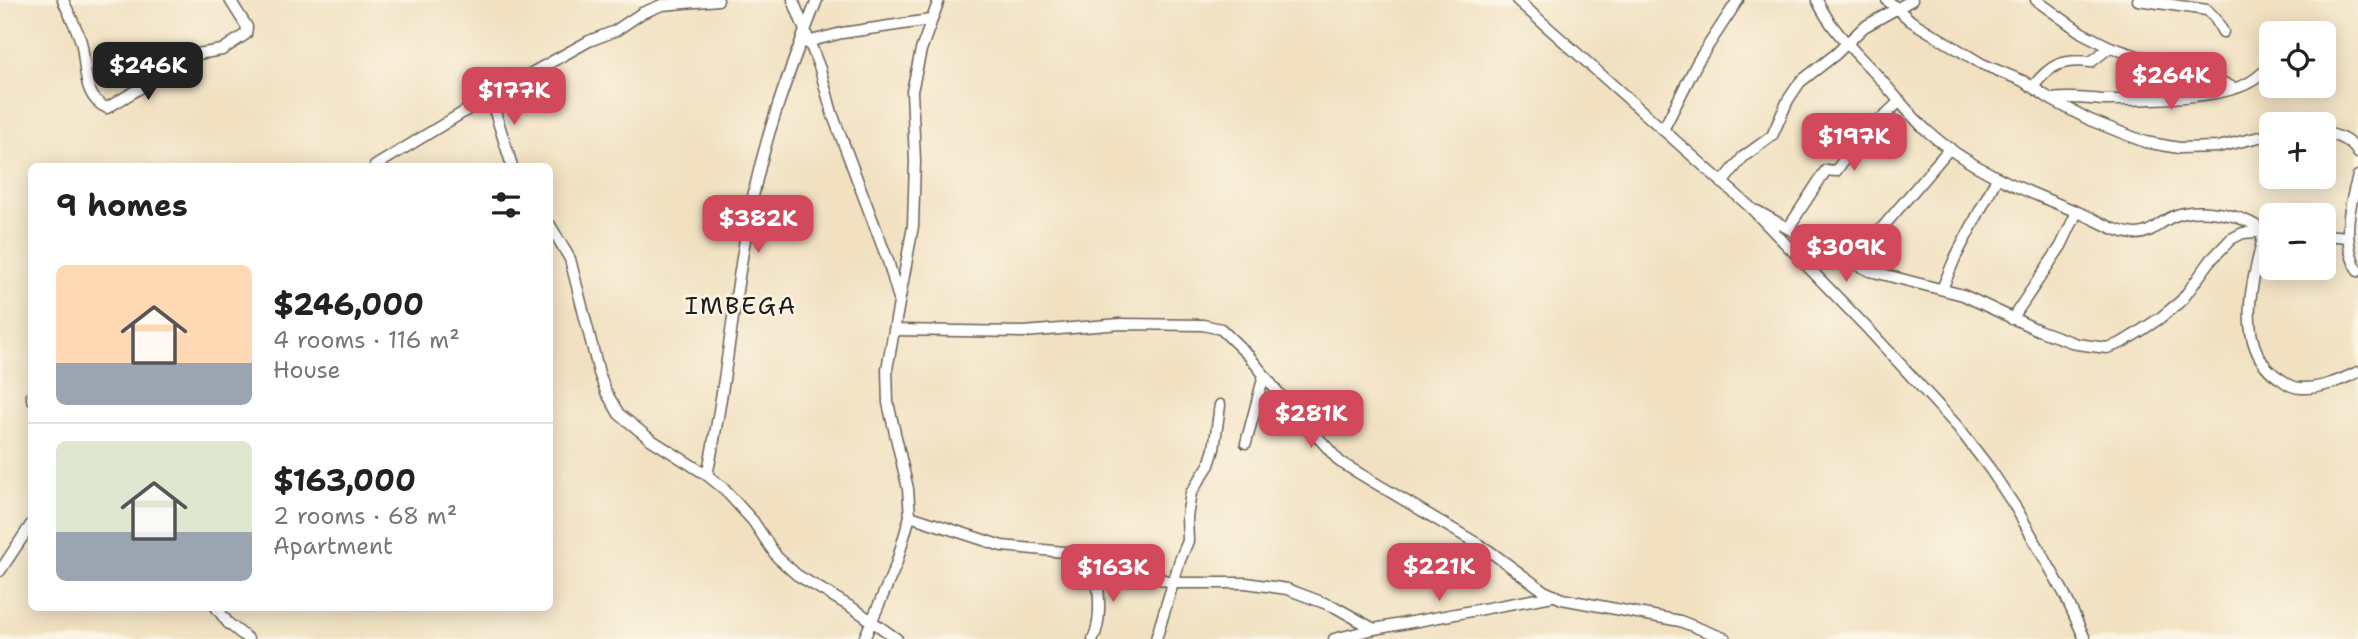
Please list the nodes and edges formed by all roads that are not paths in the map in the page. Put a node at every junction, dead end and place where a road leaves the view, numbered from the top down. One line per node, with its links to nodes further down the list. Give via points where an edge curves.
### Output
1 (63, 0): 2 (street, via 82,44 87,84 107,108 200,52 222,50 246,34 247,27)
2 (230, 0)
3 (718, 0): 23 (street, via 653,8)
4 (793, 0): 17 (street)
5 (817, 0): 17 (street)
6 (939, 0): 15 (street)
7 (1517, 0): 26 (street)
8 (1738, 0): 26 (street, via 1698,61)
9 (1817, 0): 18 (street)
10 (1886, 0): 14 (street)
11 (1912, 0): 14 (street)
12 (2036, 0): 19 (street)
13 (2138, 0): 16 (street, via 2207,10)
14 (1895, 8): 18 (street); 21 (street, via 1939,40)
15 (930, 20): 17 (street); 48 (street, via 912,91 913,226)
16 (2223, 32)
17 (804, 39): 48 (street, via 820,69); 55 (street, via 752,202)
18 (1846, 43): 25 (street); 35 (street, via 1800,82 1772,136 1743,157)
19 (2110, 47): 21 (street, via 2091,62 2073,60 2054,66); 22 (street, via 2193,68)
20 (2259, 75): 22 (street)
21 (2033, 87): 24 (street)
22 (2234, 88): 24 (street, via 2199,96)
23 (490, 96): 31 (street); 32 (street)
24 (2052, 100): 27 (street, via 2090,120 2164,147 2218,147)
25 (1900, 101): 29 (street); 38 (street, via 1865,130 1835,172 1826,171)
26 (1663, 130): 35 (street)
27 (2259, 137)
28 (2336, 137): 30 (street, via 2348,141)
29 (1950, 148): 34 (street); 45 (street, via 1882,228)
30 (2358, 153)
31 (380, 163)
32 (511, 163)
33 (2358, 176): 43 (street, via 2349,208)
34 (1997, 178): 37 (street); 47 (street)
35 (1722, 183): 36 (street)
36 (1750, 207): 38 (street); 72 (street, via 1957,426 2039,547)
37 (2077, 212): 39 (street, via 2130,233 2147,233 2180,214 2206,212); 49 (street, via 2061,246)
38 (1789, 227): 45 (street)
39 (2259, 227)
40 (553, 230): 55 (street, via 570,259 599,373 611,402 629,423)
41 (2259, 232): 49 (street, via 2231,239 2182,300 2121,343 2106,348 2077,344)
42 (2336, 236): 43 (street)
43 (2348, 237): 46 (street)
44 (2259, 266): 51 (street, via 2250,323 2261,361 2275,376 2300,388 2335,382)
45 (1870, 271): 47 (street)
46 (2358, 271)
47 (1942, 289): 49 (street)
48 (900, 303): 50 (street)
49 (2012, 319)
50 (895, 330): 52 (street, via 1024,332 1120,324 1203,324 1226,332); 56 (street, via 887,369 888,403)
51 (2358, 372)
52 (1264, 375): 54 (street); 61 (street, via 1340,462 1488,550)
53 (1220, 404): 60 (street, via 1214,450 1191,493 1188,541)
54 (1247, 443)
55 (707, 475): 63 (street, via 753,520 786,567)
56 (910, 516): 58 (street, via 1002,546); 63 (street)
57 (28, 529): 59 (street)
58 (1096, 559): 60 (street); 68 (street, via 1098,627)
59 (0, 572)
60 (1174, 583): 64 (street, via 1246,583 1286,589 1335,607); 69 (street)
61 (1553, 596): 64 (street); 71 (street, via 1680,621)
62 (219, 611): 65 (street)
63 (873, 621): 66 (street); 67 (street)
64 (1374, 629): 70 (street)
65 (248, 639)
66 (864, 639)
67 (897, 639)
68 (1093, 639)
69 (1156, 639)
70 (1335, 639)
71 (1726, 639)
72 (2085, 639)

